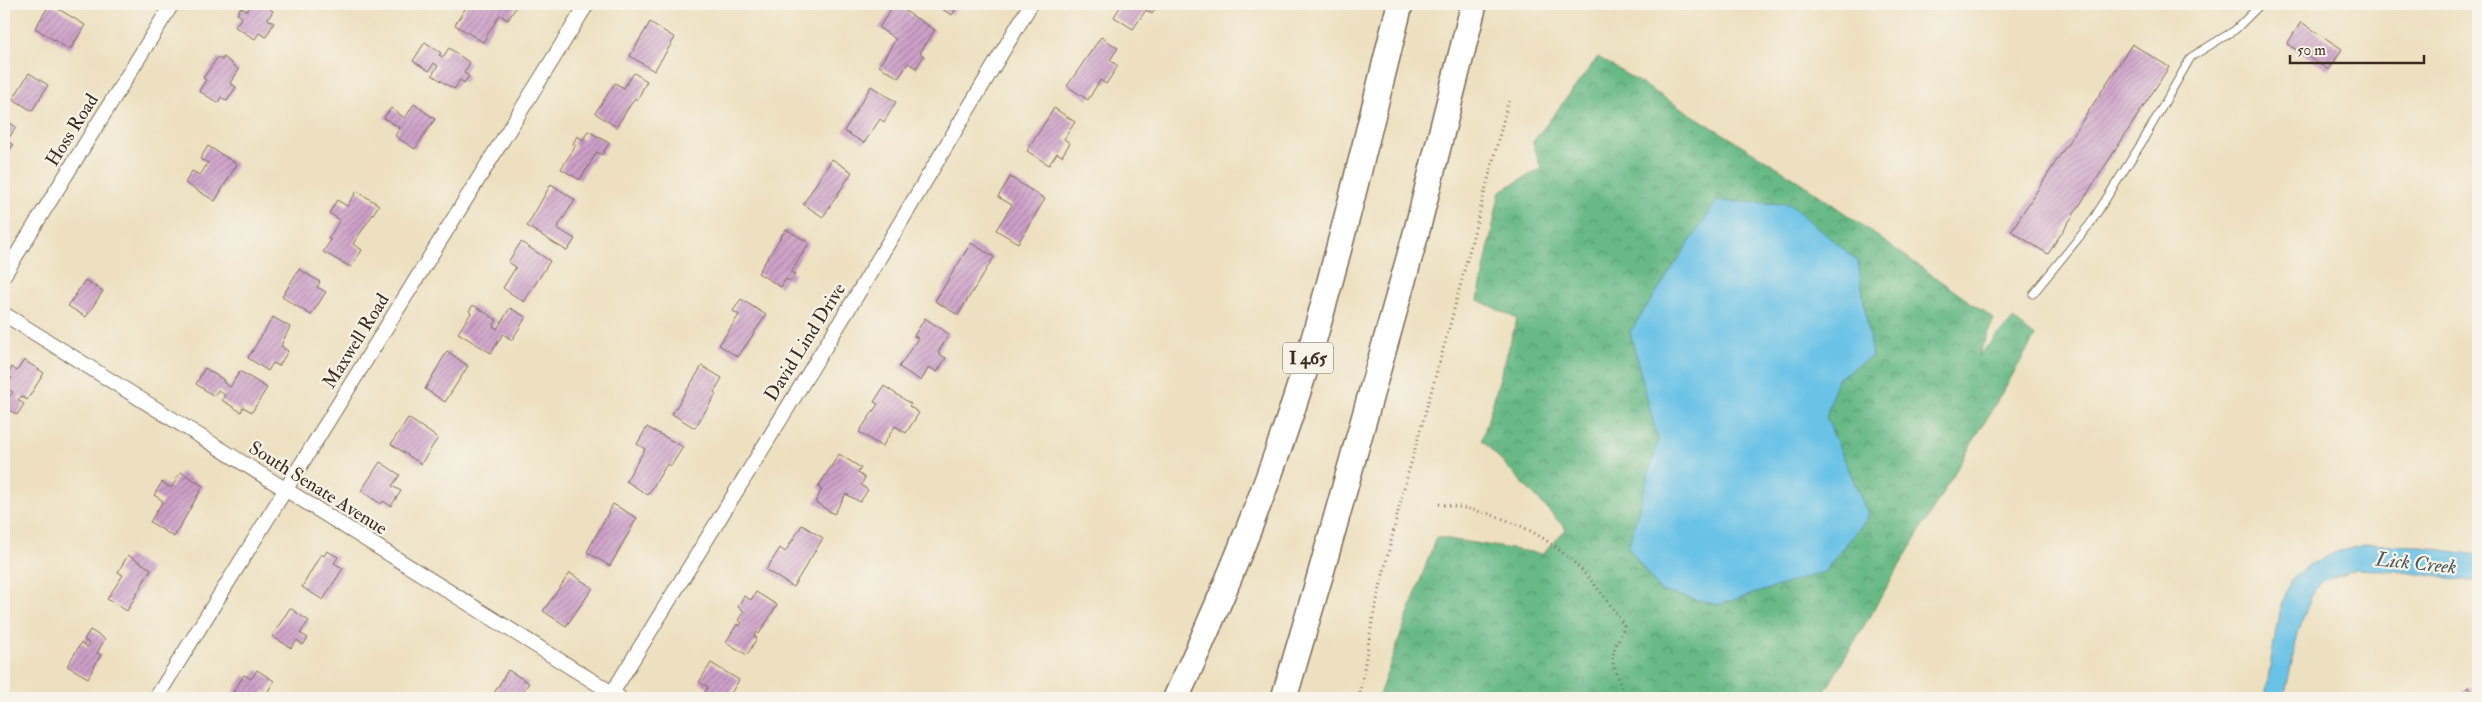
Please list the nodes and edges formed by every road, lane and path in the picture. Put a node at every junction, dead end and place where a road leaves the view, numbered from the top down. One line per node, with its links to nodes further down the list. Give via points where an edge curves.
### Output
1 (172, 4): 8 (street, Hoss Road)
2 (587, 4): 11 (street, Maxwell Road)
3 (1031, 4): 13 (street, David Lind Drive)
4 (1400, 4): 15 (highway, I 465, via 1303,375 1245,543)
5 (1474, 4): 16 (highway, via 1414,239)
6 (2261, 4): 9 (lane, via 2235,30 2191,57 2090,224)
7 (1509, 99): 17 (path, via 1402,495 1373,618)
8 (4, 275)
9 (2033, 294)
10 (4, 314): 11 (street, South Senate Avenue)
11 (286, 490): 13 (street, South Senate Avenue); 14 (street, Maxwell Road)
12 (1439, 504): 18 (path, via 1464,507 1529,528 1547,539 1594,582 1624,625 1613,654 1613,665 1620,678)
13 (614, 696)
14 (156, 698)
15 (1176, 698)
16 (1284, 698)
17 (1359, 698)
18 (1620, 698)

